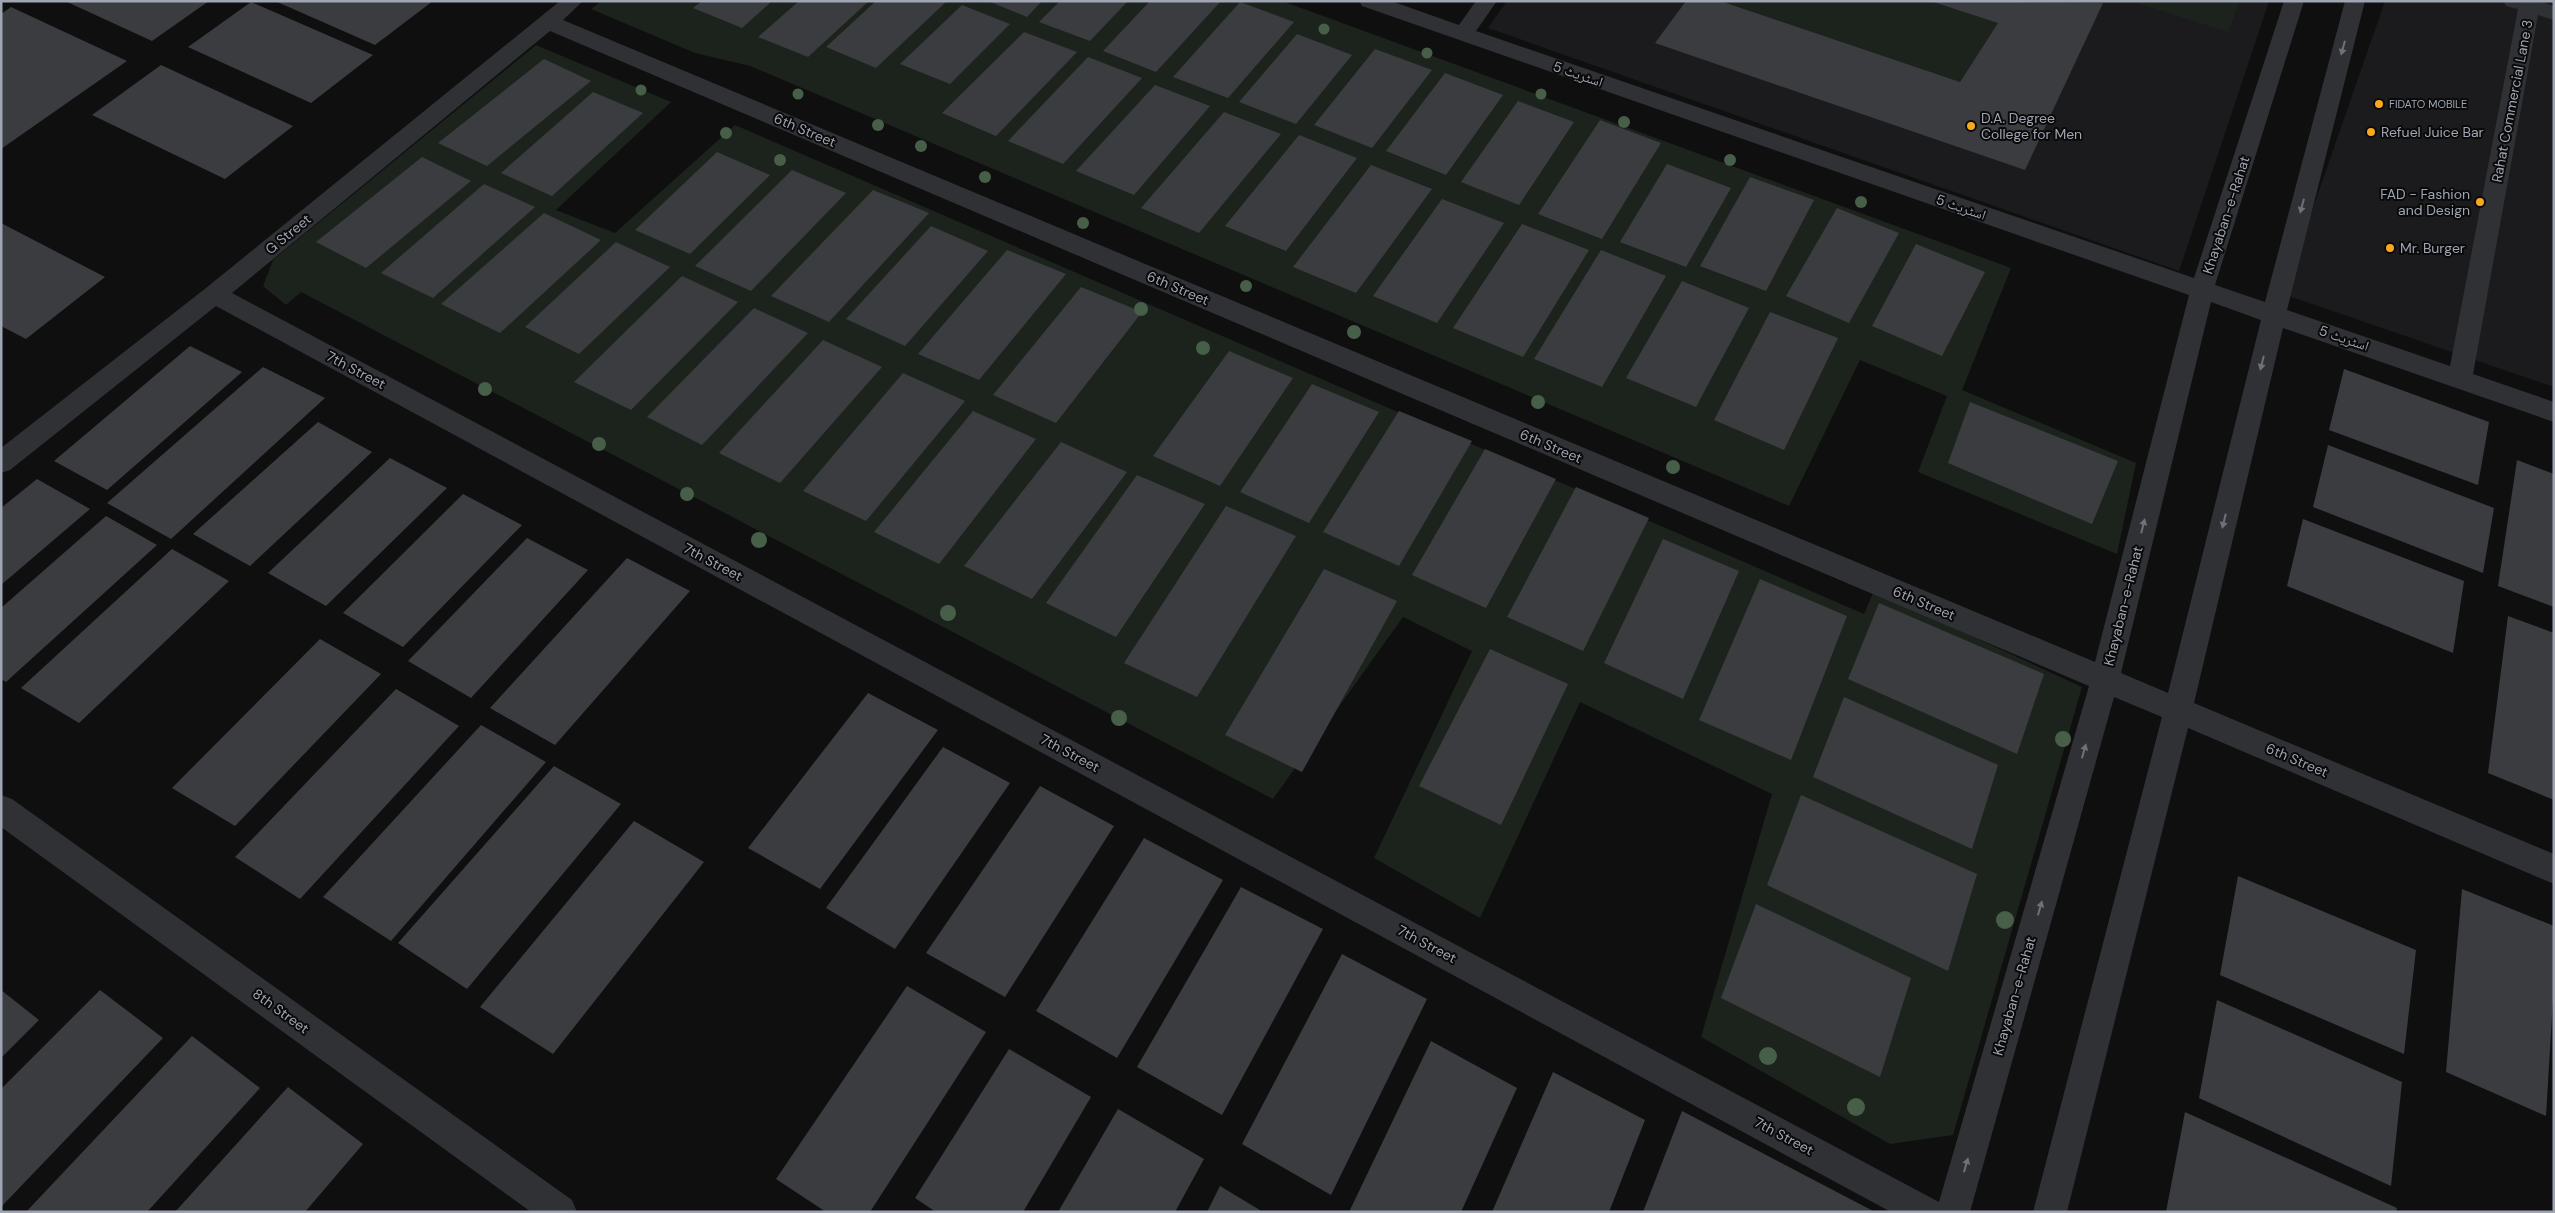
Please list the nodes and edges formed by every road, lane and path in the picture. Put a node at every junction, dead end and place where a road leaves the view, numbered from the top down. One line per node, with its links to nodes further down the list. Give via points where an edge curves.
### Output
1 (573, 1): 9 (street, G Street)
2 (1369, 1): 7 (street, اسٹریٹ 5)
3 (1487, 1): 10 (street)
4 (2294, 1): 11 (street, Khayaban-e-Rahat)
5 (2355, 1): 13 (street, one-way to 13)
6 (2524, 3): 8 (street); 14 (street, Rahat Commercial Lane 3)
7 (1418, 9): 10 (street, اسٹریٹ 5)
8 (2554, 13)
9 (548, 22): 12 (street, G Street); 17 (street, 6th Street)
10 (1463, 34): 11 (street, اسٹریٹ 5)
11 (2202, 290): 13 (street, اسٹریٹ 5); 17 (street, Khayaban-e-Rahat, one-way to 11)
12 (214, 294): 16 (street, G Street); 22 (street, 7th Street)
13 (2274, 314): 14 (street, اسٹریٹ 5); 18 (street, one-way to 18)
14 (2460, 378): 15 (street, اسٹریٹ 5)
15 (2554, 412)
16 (1, 462)
17 (2104, 680): 18 (street, 6th Street); 23 (street, Khayaban-e-Rahat, one-way to 17)
18 (2178, 710): 20 (street, 6th Street); 24 (street)
19 (1, 809): 21 (street, 8th Street)
20 (2554, 869)
21 (560, 1212)
22 (1926, 1212)
23 (1953, 1212)
24 (2050, 1212)

